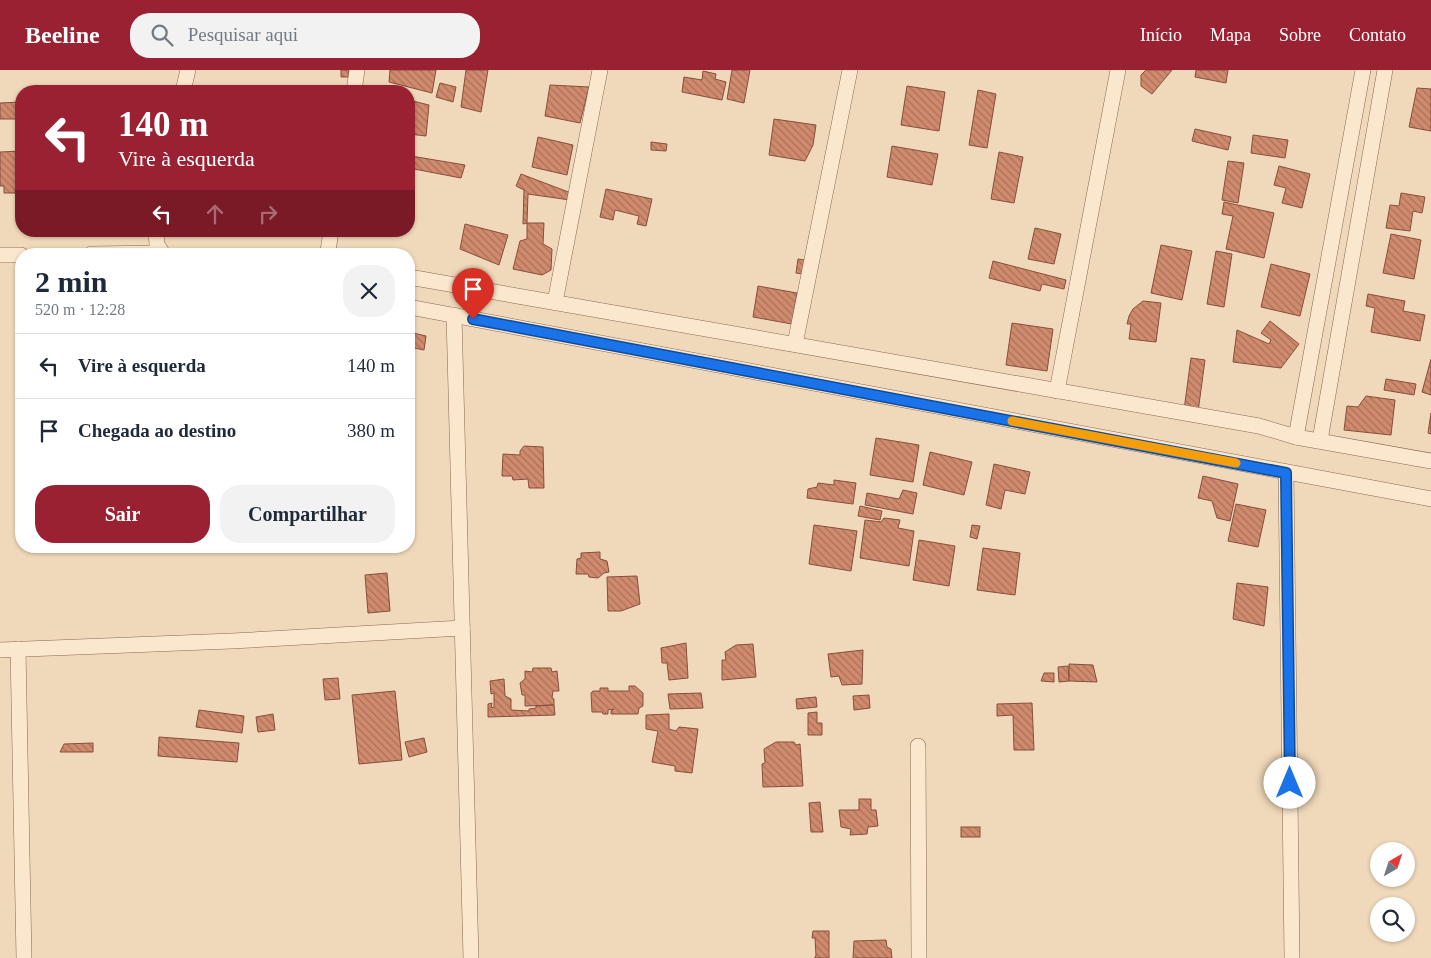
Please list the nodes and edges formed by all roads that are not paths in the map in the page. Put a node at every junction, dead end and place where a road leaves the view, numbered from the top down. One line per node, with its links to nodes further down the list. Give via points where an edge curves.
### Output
1 (188, 70): 8 (street)
2 (357, 70): 9 (street)
3 (600, 70): 13 (street)
4 (850, 70): 16 (street)
5 (1118, 70): 17 (street)
6 (1363, 70): 18 (street)
7 (1385, 70): 19 (street)
8 (184, 85)
9 (355, 85)
10 (0, 255): 11 (street)
11 (15, 255)
12 (415, 278): 13 (street)
13 (555, 302): 16 (street)
14 (415, 307): 15 (street)
15 (454, 315): 21 (street); 23 (street)
16 (794, 344): 17 (street)
17 (1057, 391): 18 (street, via 1259,426)
18 (1296, 437): 19 (street)
19 (1320, 440): 20 (street)
20 (1431, 462)
21 (1286, 473): 22 (street); 30 (street)
22 (1431, 499)
23 (462, 628): 24 (street); 28 (street)
24 (18, 649): 25 (street); 27 (street)
25 (0, 650)
26 (918, 746): 29 (street)
27 (24, 958)
28 (472, 958)
29 (918, 958)
30 (1292, 958)

